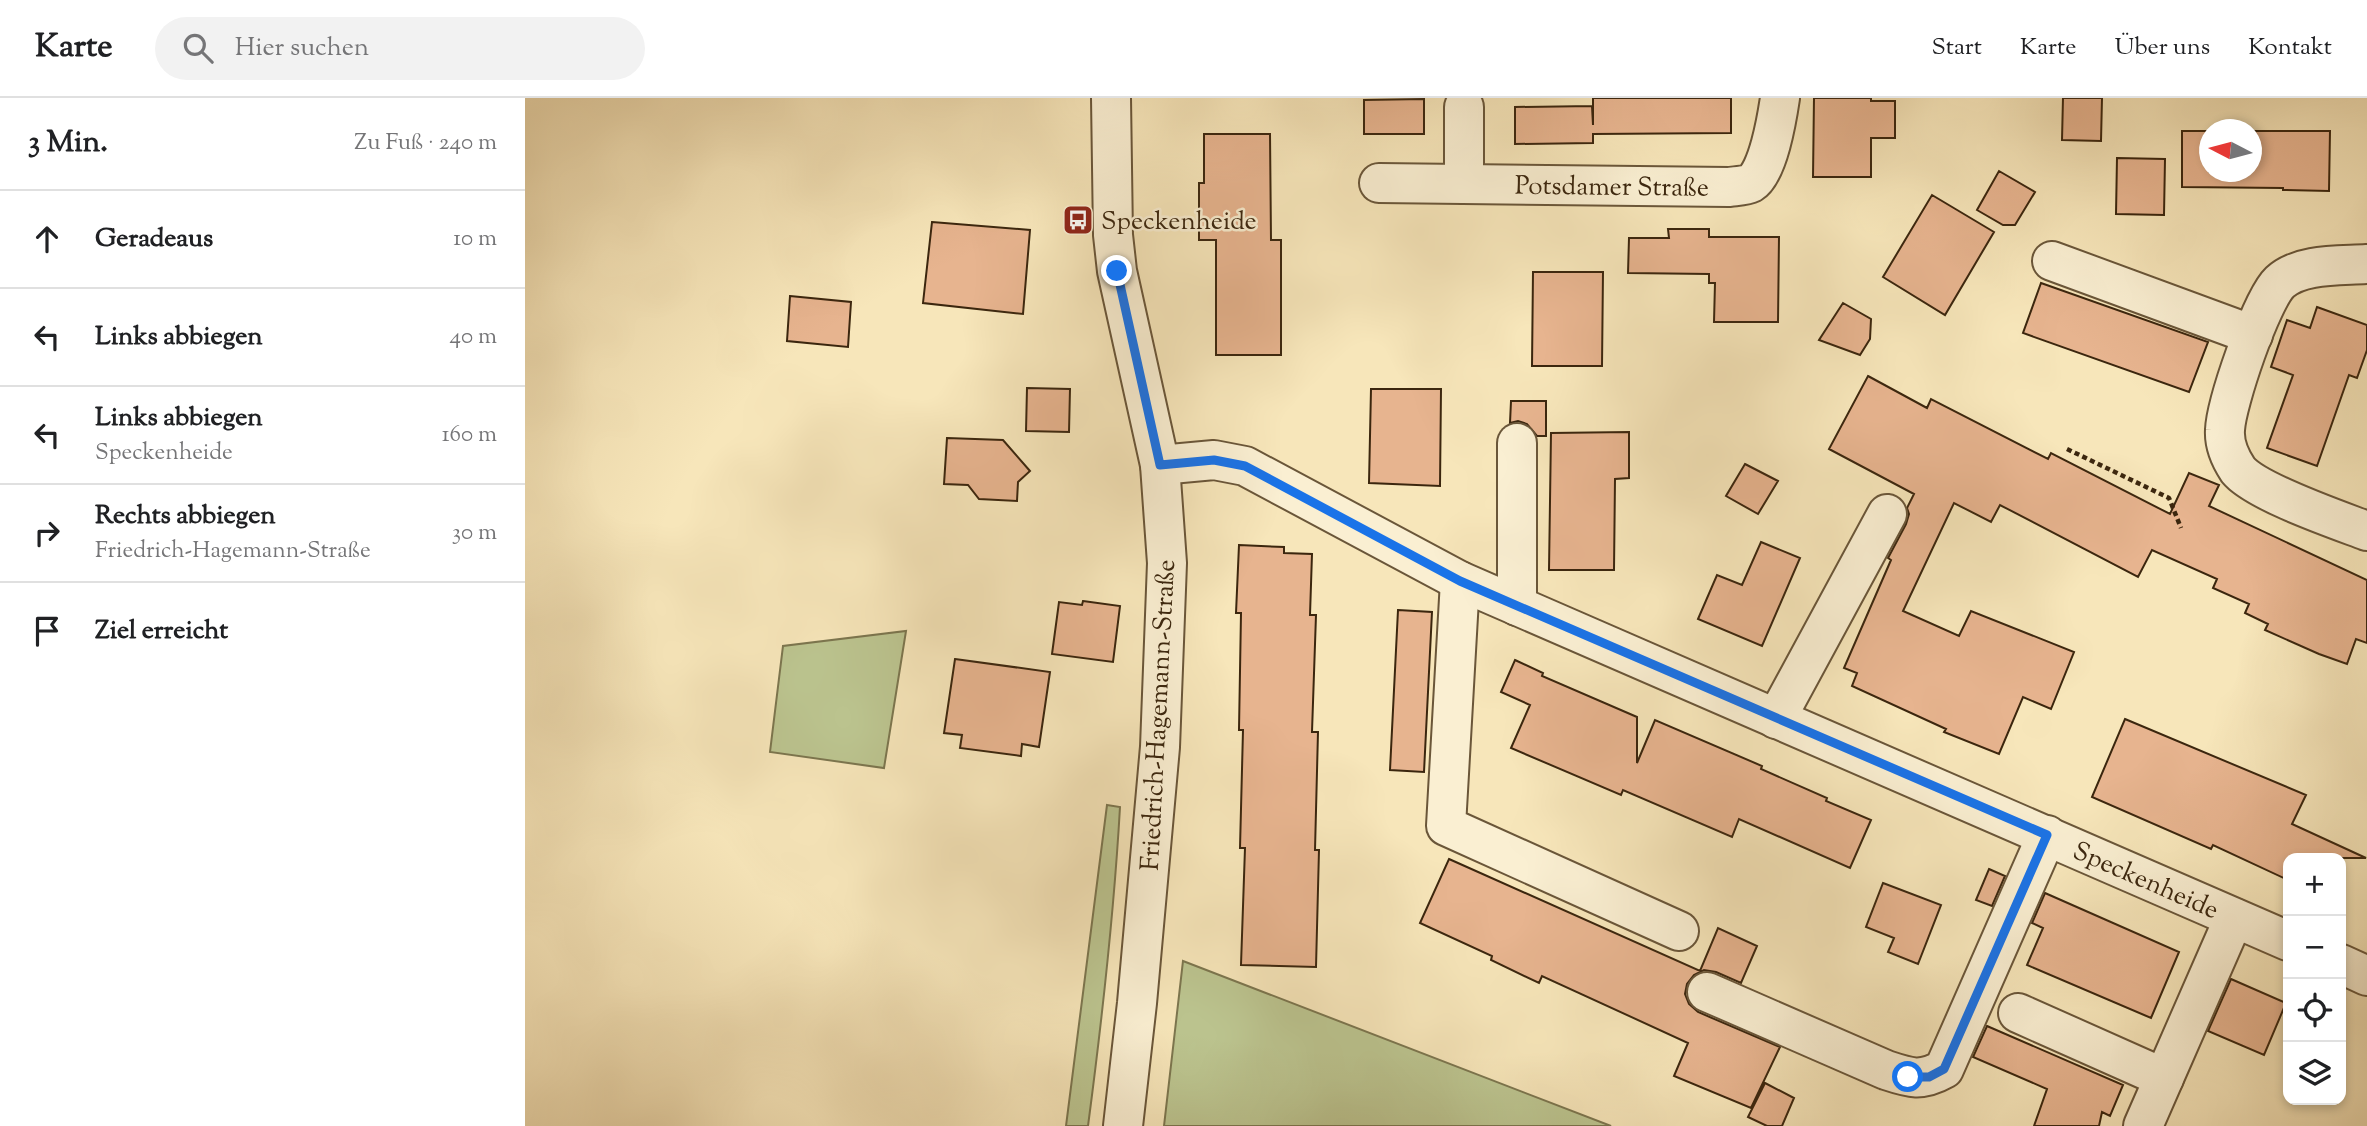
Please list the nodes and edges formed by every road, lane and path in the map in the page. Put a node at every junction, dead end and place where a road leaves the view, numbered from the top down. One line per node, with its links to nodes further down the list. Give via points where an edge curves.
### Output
1 (1111, 98): 11 (street, Friedrich-Hagemann-Straße, via 1117,271)
2 (1780, 98): 5 (street, Potsdamer Straße, via 1761,174 1750,184)
3 (1464, 107): 5 (street)
4 (1379, 183): 5 (street, Potsdamer Straße)
5 (1464, 184)
6 (2052, 261): 8 (street)
7 (2367, 264): 8 (street, via 2309,269 2281,281)
8 (2253, 334): 14 (street, via 2226,413 2228,454 2240,472 2257,485)
9 (1517, 443): 16 (street)
10 (2067, 449): 13 (path, via 2169,498)
11 (1160, 465): 15 (street, Speckenheide, via 1214,460 1245,466); 27 (street, Friedrich-Hagemann-Straße, via 1167,564 1161,734)
12 (1887, 514): 17 (street)
13 (2181, 528)
14 (2367, 531)
15 (1460, 581): 16 (street, Speckenheide); 20 (street, via 1446,826)
16 (1517, 606): 17 (street, Speckenheide)
17 (1776, 719): 18 (street, Speckenheide)
18 (2047, 835): 19 (street, Speckenheide); 24 (street, via 1944,1069 1929,1077 1886,1070)
19 (2234, 918): 21 (street, Speckenheide); 26 (street)
20 (1679, 931)
21 (2283, 939)
22 (2346, 966): 23 (street)
23 (2367, 976)
24 (1707, 992)
25 (2018, 1013): 26 (street)
26 (2164, 1078): 28 (street)
27 (1123, 1126)
28 (2143, 1126)

